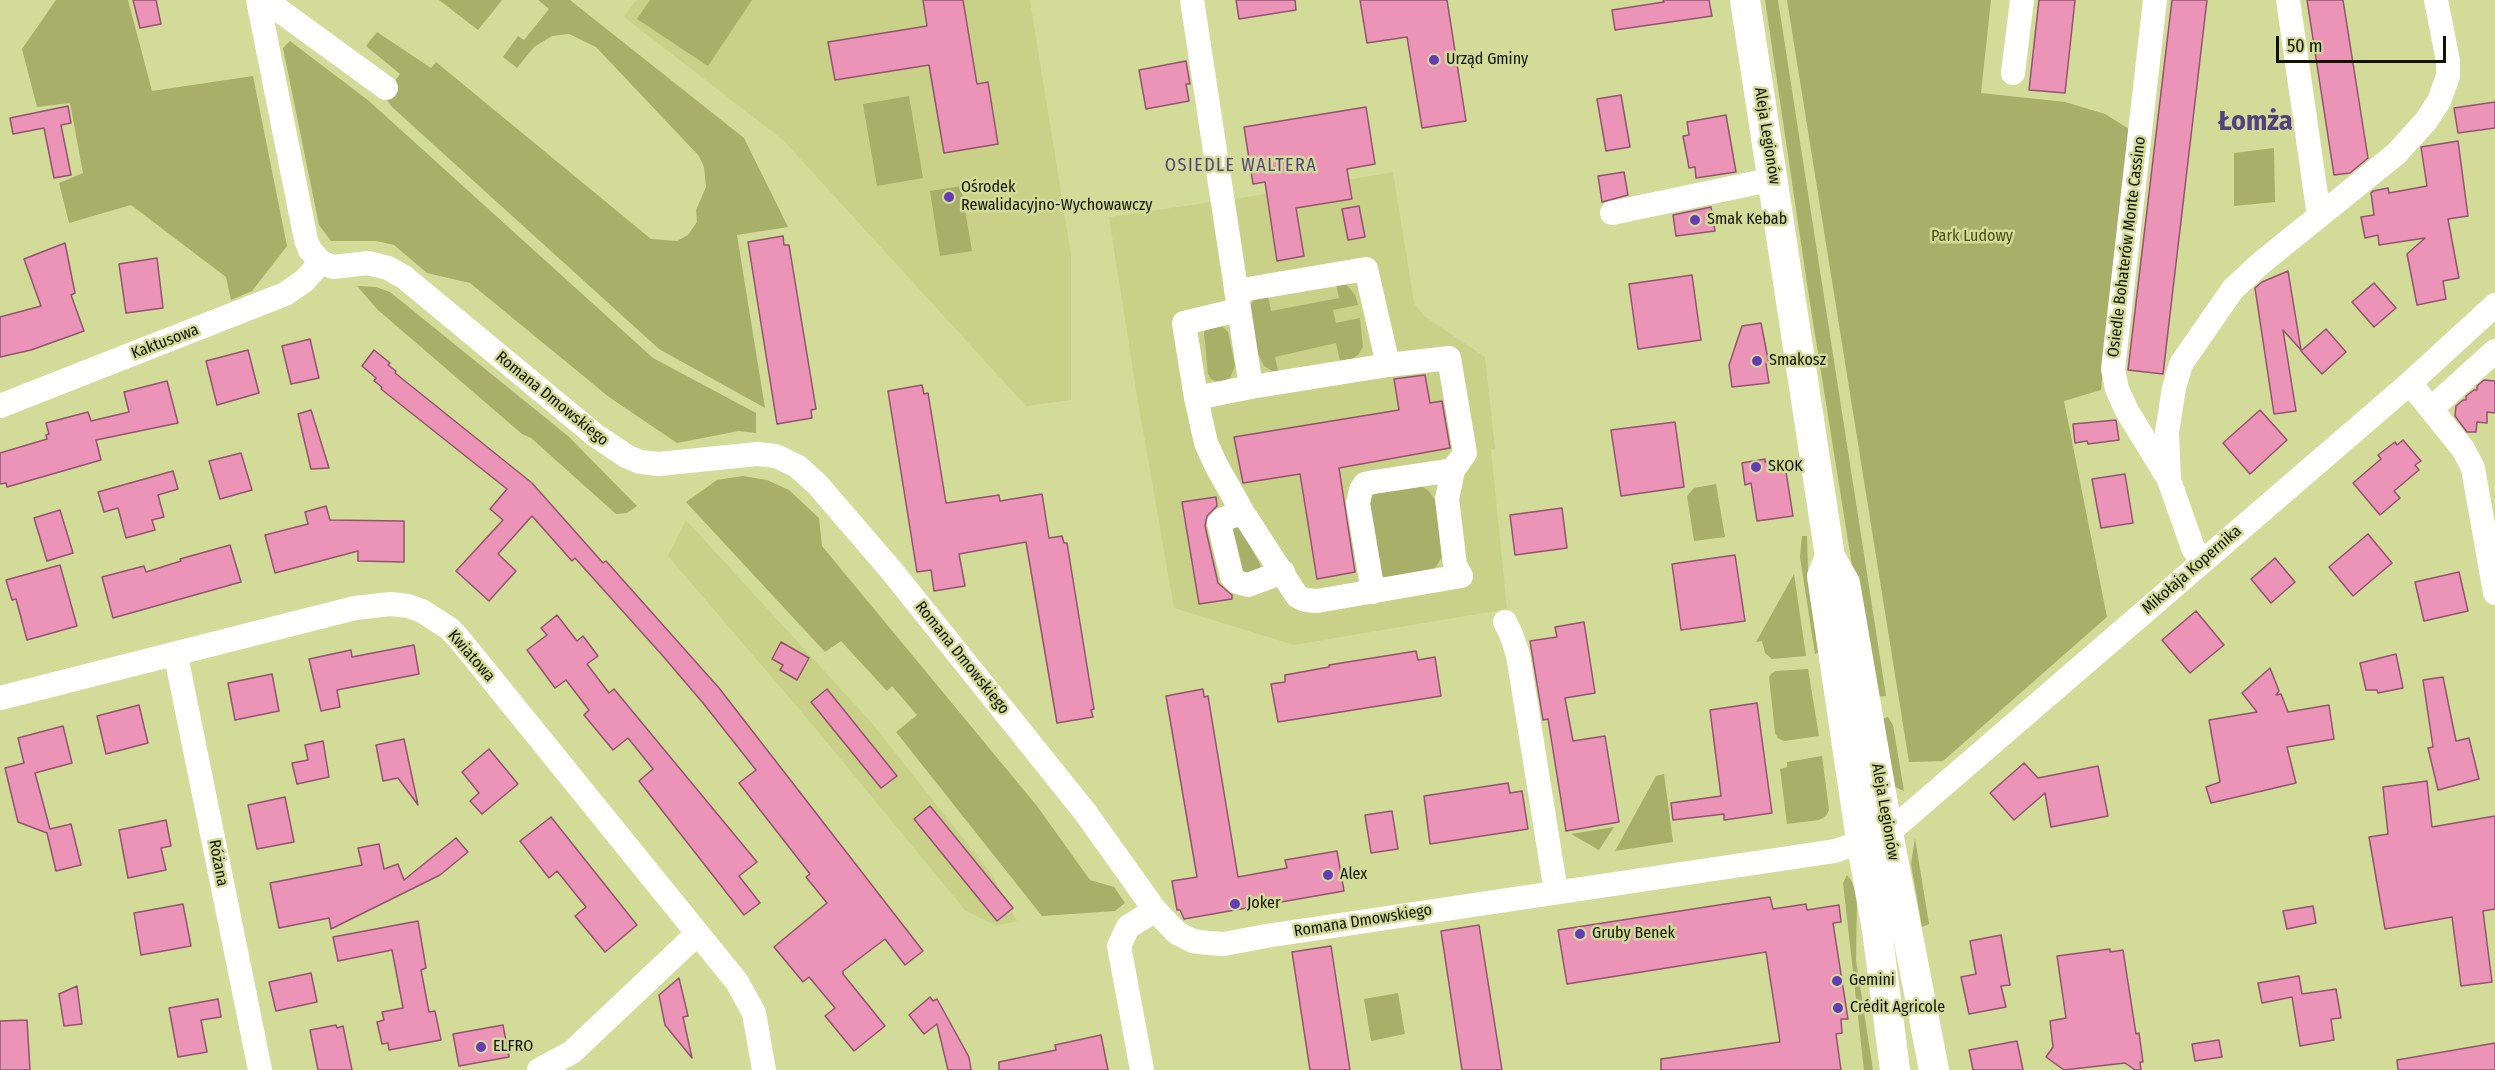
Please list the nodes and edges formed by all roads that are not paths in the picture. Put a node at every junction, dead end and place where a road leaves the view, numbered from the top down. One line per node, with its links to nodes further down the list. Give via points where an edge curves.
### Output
1 (258, 0): 14 (street, via 306,240)
2 (1192, 0): 15 (street)
3 (1745, 0): 11 (main road, Aleja Legionów)
4 (2022, 0): 9 (street)
5 (2155, 0): 25 (street, Osiedle Bohaterów Monte Cassino, via 2113,369 2127,411)
6 (2288, 0): 13 (street)
7 (2436, 0): 13 (street, Osiedle Bohaterów Monte Cassino, via 2448,61 2448,76 2439,101 2396,154)
8 (277, 3): 10 (street)
9 (2013, 73)
10 (386, 88)
11 (1774, 179): 12 (street); 34 (main road, Aleja Legionów, via 1830,557 1845,583)
12 (1612, 213)
13 (2319, 216): 25 (street, Osiedle Bohaterów Monte Cassino, via 2233,289 2181,364 2168,432)
14 (321, 262): 22 (street, Kaktusowa, via 285,294); 36 (street, Romana Dmowskiego, via 333,267 368,263 388,267 404,277 595,435 626,456 659,464 757,454 776,456 797,466 891,570 1085,812)
15 (1237, 301): 18 (street, via 1366,269); 20 (street); 21 (street, via 1184,323)
16 (2495, 305): 19 (street, Mikołaja Kopernika)
17 (2495, 351): 23 (street)
18 (1388, 365): 20 (street); 24 (street, via 1449,358 1465,453)
19 (2410, 383): 23 (street); 27 (street, Mikołaja Kopernika)
20 (1251, 387): 21 (street)
21 (1196, 398): 26 (street, via 1206,443)
22 (0, 406)
23 (2431, 410): 30 (street, via 2463,449 2473,468)
24 (1453, 470): 29 (street, via 1447,499 1455,565 1461,576); 29 (street, via 1374,482 1365,484 1361,490 1358,503)
25 (2169, 480): 27 (street, Osiedle Bohaterów Monte Cassino, via 2193,548)
26 (1243, 513): 28 (street); 28 (street, via 1219,524 1232,577 1248,585)
27 (2202, 560): 34 (street, Mikołaja Kopernika)
28 (1283, 572): 29 (street, via 1297,596 1305,600)
29 (1373, 592)
30 (2495, 593)
31 (1505, 622): 35 (street, via 1518,655)
32 (176, 656): 33 (street, Kwiatowa); 37 (street, Kwiatowa, via 355,608 391,604 422,611 460,640); 38 (street, Różana)
33 (0, 699)
34 (1874, 837): 35 (street, Romana Dmowskiego, via 1834,851); 42 (main road, Aleja Legionów, via 1877,930); 43 (main road, Aleja Legionów)
35 (1556, 892): 36 (street, Romana Dmowskiego, via 1224,944 1186,938)
36 (1155, 910): 41 (street, via 1128,927 1119,946)
37 (697, 934): 39 (street, via 572,1052); 40 (street, Kwiatowa, via 748,999)
38 (260, 1070)
39 (539, 1070)
40 (765, 1070)
41 (1142, 1070)
42 (1895, 1070)
43 (1934, 1070)

